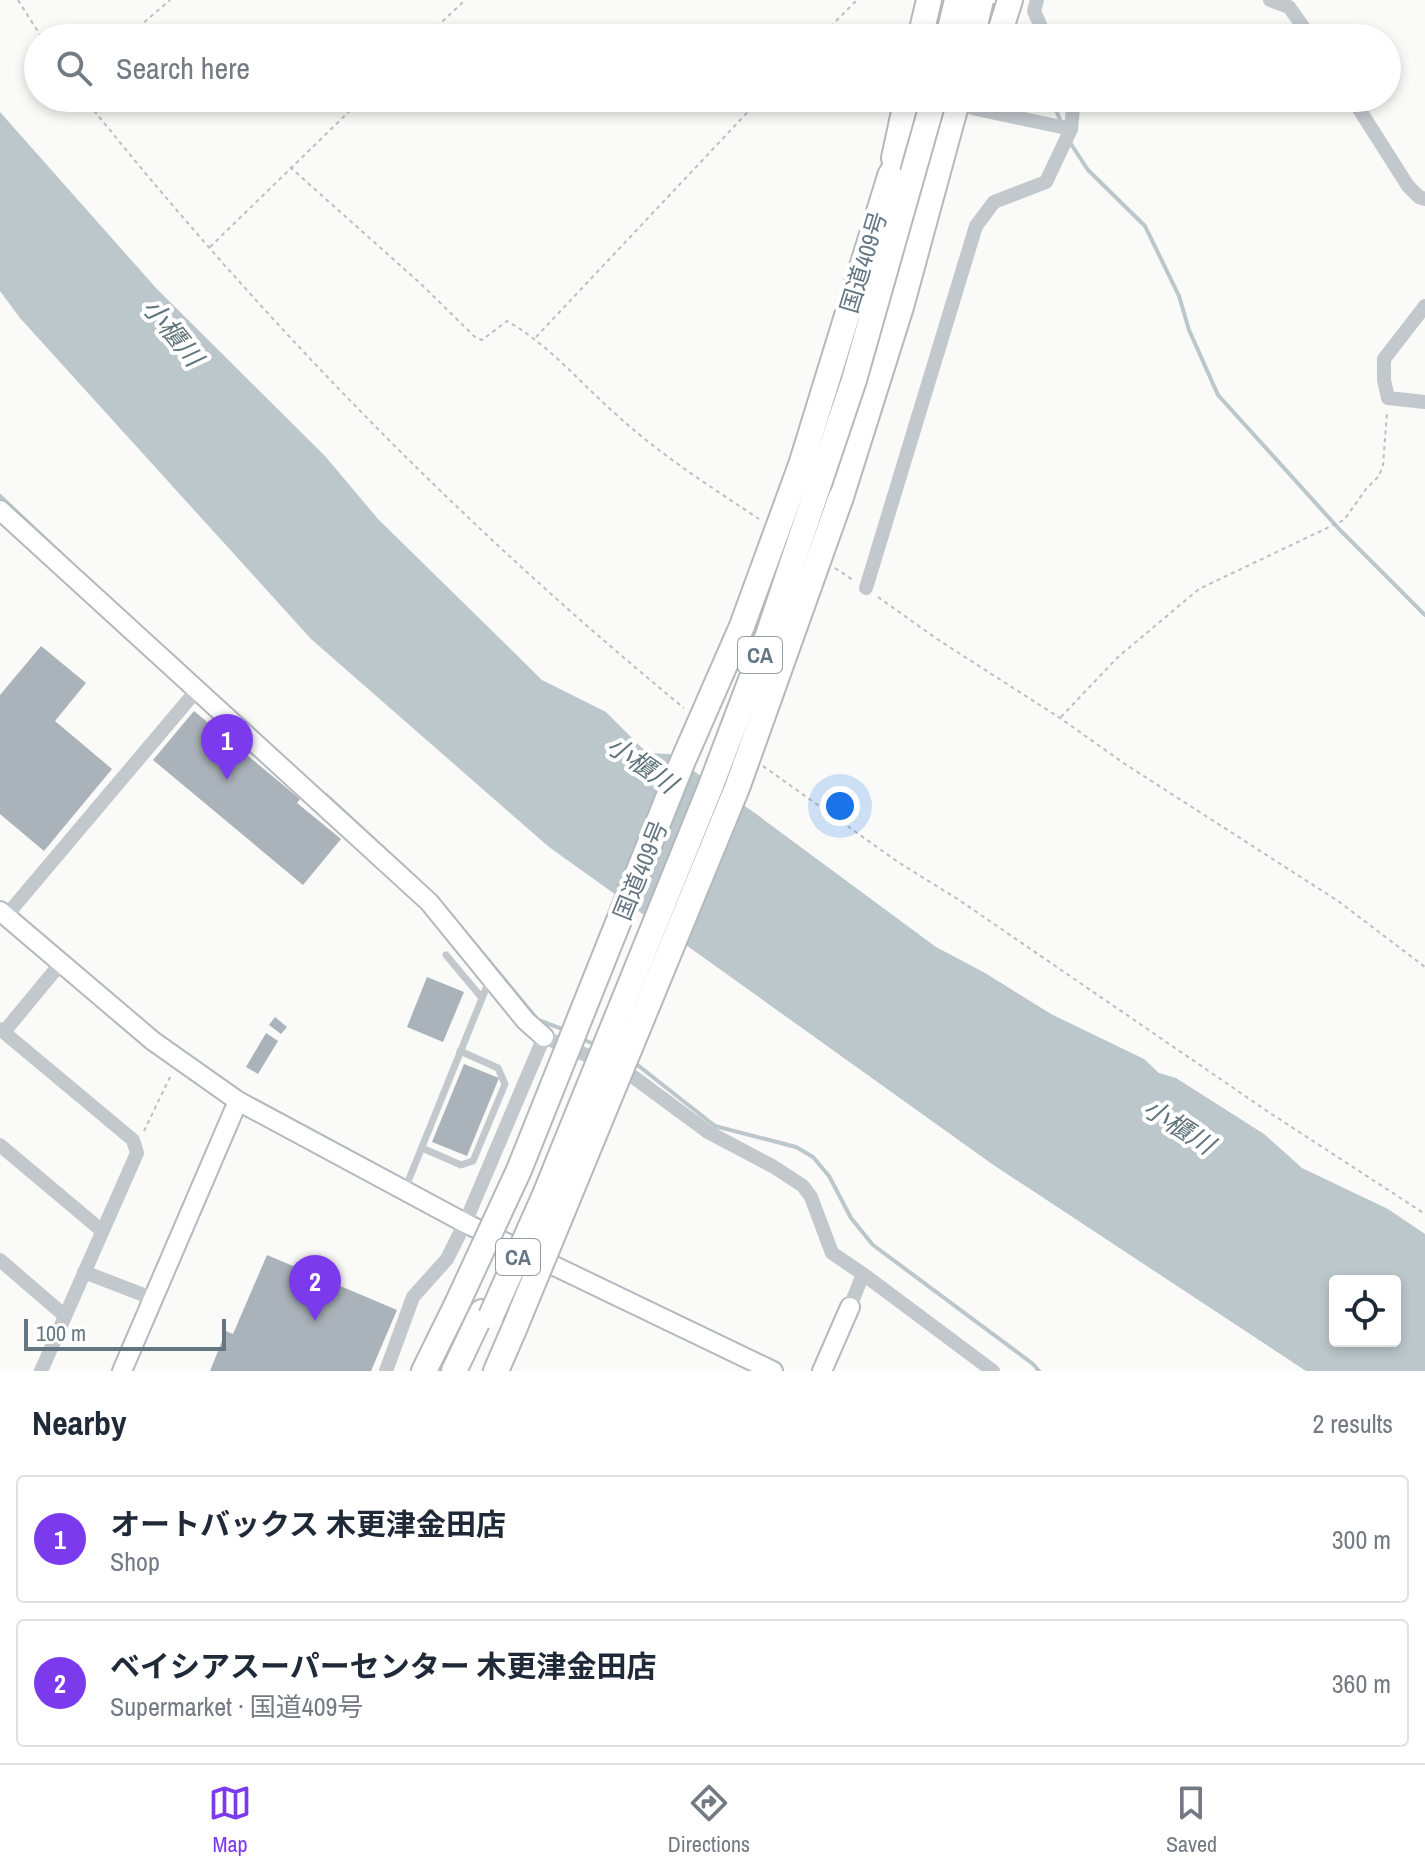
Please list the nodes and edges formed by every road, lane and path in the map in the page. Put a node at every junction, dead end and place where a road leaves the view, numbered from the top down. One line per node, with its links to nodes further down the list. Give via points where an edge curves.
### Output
1 (18, 0): 12 (path)
2 (170, 0): 13 (path)
3 (465, 0): 14 (path)
4 (857, 0): 15 (path)
5 (929, 0): 16 (highway)
6 (957, 0): 18 (highway, bridge)
7 (981, 0): 19 (highway, bridge)
8 (988, 0): 17 (highway)
9 (1010, 0): 20 (highway)
10 (1037, 0): 21 (street, via 1034,11)
11 (1270, 0): 22 (street, via 1289,7)
12 (33, 24)
13 (142, 24)
14 (440, 24)
15 (833, 24)
16 (923, 24)
17 (949, 24)
18 (951, 24)
19 (975, 24)
20 (1002, 24)
21 (1040, 24)
22 (1301, 24)
23 (96, 112): 37 (path)
24 (348, 112): 34 (path)
25 (748, 112): 39 (path)
26 (904, 112): 35 (highway, 国道409号)
27 (930, 112): 73 (highway, CA, bridge, via 858,367 773,621 544,1197)
28 (937, 112): 35 (highway, 国道409号, via 907,145)
29 (954, 112): 75 (highway, CA, bridge, via 897,320 790,642 737,788 565,1211 547,1280)
30 (991, 112): 33 (street)
31 (1073, 112): 33 (street)
32 (1361, 112): 36 (street, via 1408,186)
33 (1071, 129): 45 (street, via 1046,182 994,202 976,226)
34 (290, 167): 37 (path); 39 (path, via 475,337 482,340 507,321)
35 (890, 176): 79 (highway, 国道409号, bridge, via 801,465 742,626 519,1170)
36 (1425, 199)
37 (209, 247): 47 (path, via 430,483 602,641)
38 (1425, 306): 40 (street, via 1384,359)
39 (535, 337): 43 (path, via 652,444)
40 (1388, 398): 41 (street); 48 (path, via 1383,465 1344,520 1199,589 1118,657)
41 (1425, 402)
42 (0, 510): 46 (street)
43 (761, 520)
44 (827, 563): 45 (path)
45 (866, 588): 48 (path)
46 (196, 691): 50 (street); 54 (street, via 429,902)
47 (683, 707)
48 (1060, 718): 53 (path, via 1338,901)
49 (757, 762): 65 (path)
50 (3, 914): 52 (street)
51 (446, 955): 55 (lane)
52 (61, 963): 56 (street); 60 (street, via 153,1041)
53 (1425, 967)
54 (491, 977): 55 (lane); 57 (street)
55 (482, 998): 58 (lane)
56 (2, 1031): 62 (street)
57 (544, 1037): 66 (street); 70 (street, via 628,1073 708,1132 803,1186 832,1253)
58 (460, 1051): 63 (lane); 63 (lane, via 498,1068 505,1084 473,1161 461,1165)
59 (172, 1072): 62 (path)
60 (238, 1101): 64 (street); 71 (street)
61 (0, 1145): 67 (street)
62 (137, 1146): 67 (street)
63 (422, 1148): 64 (lane)
64 (404, 1191): 66 (street)
65 (1425, 1214)
66 (465, 1223): 78 (street, via 447,1259 413,1297); 84 (street)
67 (101, 1230): 69 (street)
68 (0, 1260): 74 (street)
69 (84, 1272): 71 (street); 74 (street)
70 (863, 1274): 72 (street); 86 (street)
71 (154, 1299): 77 (street)
72 (850, 1307): 85 (street)
73 (486, 1314): 80 (highway); 81 (highway, CA)
74 (65, 1316): 76 (street)
75 (522, 1329): 82 (highway); 83 (highway)
76 (41, 1371)
77 (122, 1371)
78 (386, 1371)
79 (424, 1371)
80 (454, 1371)
81 (466, 1371)
82 (496, 1371)
83 (513, 1371)
84 (773, 1371)
85 (822, 1371)
86 (993, 1371)

